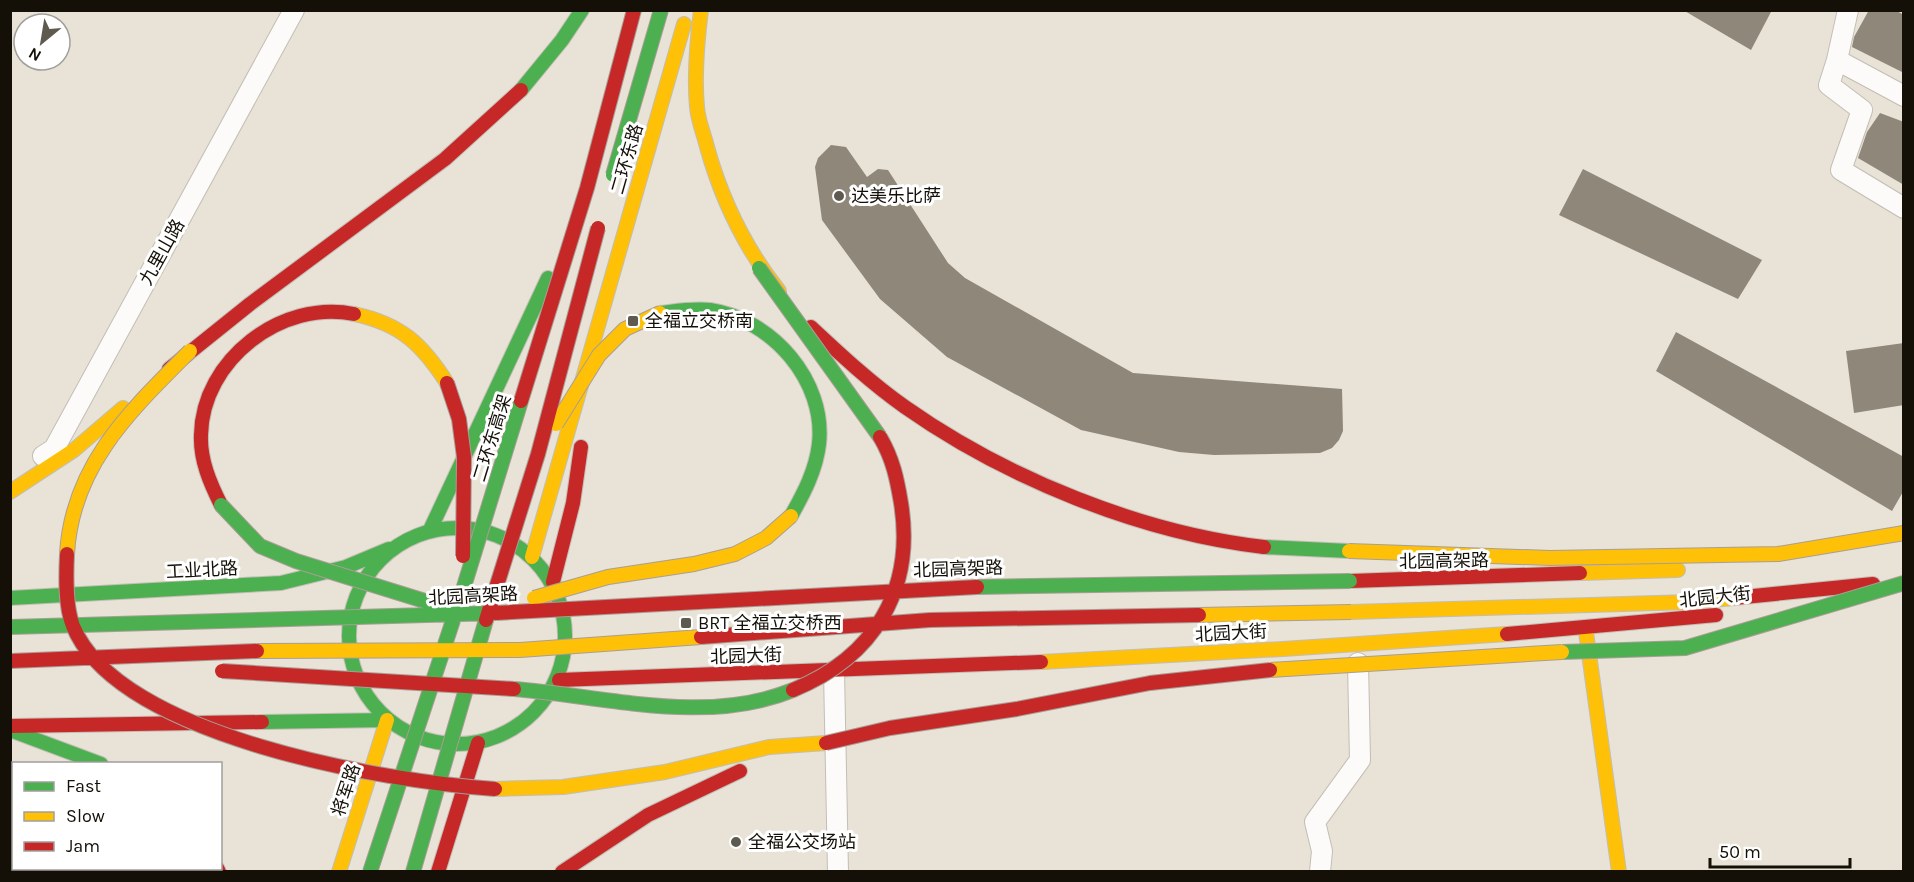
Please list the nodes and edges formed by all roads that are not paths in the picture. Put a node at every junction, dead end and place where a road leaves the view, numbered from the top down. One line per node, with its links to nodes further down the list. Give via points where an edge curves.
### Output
1 (294, 10): 19 (street, 九里山路, via 54,449)
2 (582, 10): 17 (main road, via 530,82 460,150)
3 (633, 10): 30 (main road, 二环东高架, bridge, via 587,188)
4 (661, 10): 10 (main road, bridge)
5 (688, 10): 16 (main road, 二环东路)
6 (701, 10): 14 (main road, via 695,56 697,109 714,175 735,226)
7 (1848, 10): 8 (street)
8 (1837, 60): 9 (street); 12 (street, via 1829,85 1862,110 1841,170)
9 (1904, 96)
10 (611, 184)
11 (572, 189): 15 (main road)
12 (1904, 208)
13 (602, 217): 18 (main road, bridge)
14 (759, 268): 24 (main road, bridge, via 836,352 925,422 976,453 1062,492 1178,531 1247,545 1550,558 1778,554); 41 (main road, bridge, via 860,406 891,458 901,498 904,550 893,602 877,631 853,657 774,699 742,705 695,706 544,691)
15 (548, 278): 22 (main road); 23 (main road)
16 (600, 318): 26 (main road, 二环东路); 27 (main road, 二环东路, via 573,503)
17 (190, 351): 20 (main road, bridge, via 74,450); 47 (main road, bridge, via 124,418 99,452 78,493 66,536 66,578 73,626 102,668 152,704 225,735 298,758 366,775 474,788 563,787 665,772 769,747)
18 (538, 454): 35 (main road, bridge, via 599,355 625,329 660,313 687,309 716,311 749,323 776,341 796,363 818,416 817,448 808,486 791,516 766,538 735,554 608,577); 51 (main road, bridge, via 453,727)
19 (10, 475)
20 (10, 492)
21 (1904, 520): 33 (main road, via 1778,541 1583,549 1191,586)
22 (472, 528): 23 (main road); 26 (main road, via 504,537)
23 (430, 530): 25 (main road, 工业北路)
24 (1904, 534): 35 (main road, 北园高架路, bridge, via 1806,563 1607,575 928,588)
25 (389, 549): 31 (main road, 工业北路, via 346,567 281,583); 44 (main road, via 365,577 350,613 349,652 362,690)
26 (532, 557): 27 (main road)
27 (553, 582): 33 (main road)
28 (1904, 582): 38 (main road, bridge, via 1690,602 930,620 520,650 241,651); 39 (main road, bridge, via 1685,648)
29 (1904, 589): 32 (main road, 北园大街)
30 (462, 593): 35 (main road, bridge, via 464,457 459,419 447,383 430,358 408,335 376,318 343,310 304,313 248,341 224,367 202,423 203,458 221,505 260,546 296,561); 50 (main road, 二环东高架, bridge)
31 (10, 598)
32 (1760, 610)
33 (564, 612): 43 (main road)
34 (1725, 614): 37 (main road, 北园大街)
35 (470, 615): 36 (main road, 北园高架路, bridge)
36 (10, 627)
37 (1585, 628): 42 (main road, 北园大街, via 958,667); 56 (main road)
38 (10, 662): 40 (main road, bridge)
39 (1358, 663): 47 (main road, bridge, via 1150,683 890,728); 55 (street, via 1360,760 1315,822 1322,851)
40 (170, 669)
41 (204, 670)
42 (834, 671): 43 (main road, 北园大街); 54 (street)
43 (559, 680): 46 (main road, via 538,710 511,731)
44 (387, 720): 45 (main road); 46 (main road, via 415,736 446,744); 49 (main road, 将军路)
45 (10, 728): 48 (main road)
46 (478, 743): 52 (main road)
47 (826, 743): 53 (main road, via 770,759 660,806 607,838)
48 (96, 762)
49 (339, 872)
50 (370, 872)
51 (413, 872)
52 (438, 872)
53 (562, 872)
54 (838, 872)
55 (1320, 872)
56 (1619, 872)

